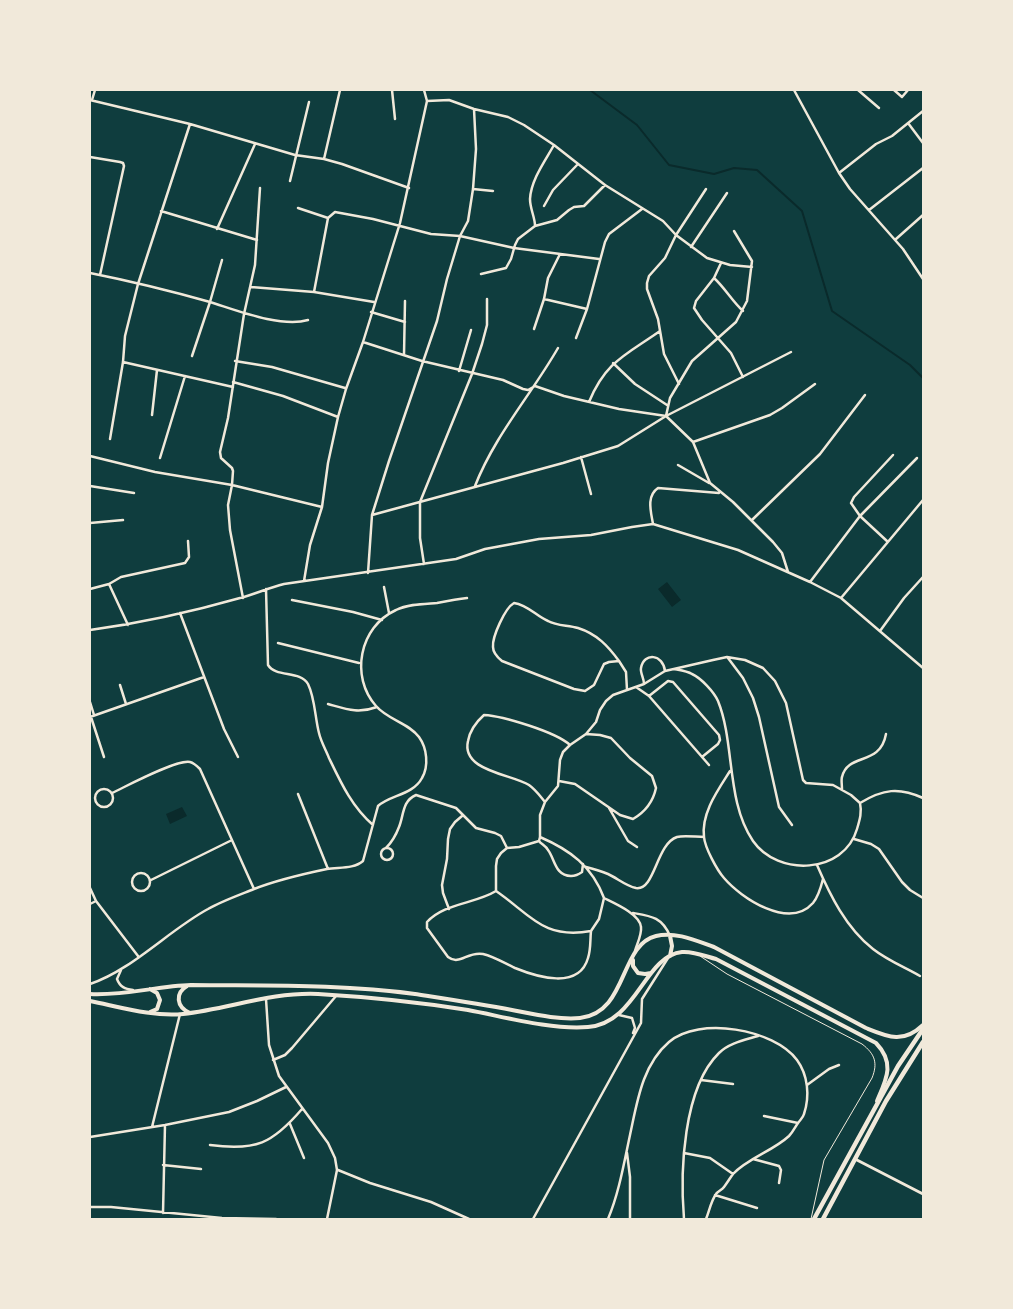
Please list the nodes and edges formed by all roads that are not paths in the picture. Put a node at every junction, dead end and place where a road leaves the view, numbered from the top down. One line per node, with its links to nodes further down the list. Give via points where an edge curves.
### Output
1 (95, 90): 9 (street)
2 (340, 90): 23 (street)
3 (392, 90): 15 (street)
4 (424, 90): 10 (street)
5 (794, 90): 26 (street)
6 (858, 90): 12 (street)
7 (894, 90): 8 (street, via 902,98)
8 (908, 90)
9 (91, 100): 17 (street)
10 (427, 101): 13 (street, via 449,100); 30 (street)
11 (309, 102): 21 (street)
12 (879, 108)
13 (474, 109): 20 (street, via 508,117); 31 (street)
14 (923, 111): 16 (street)
15 (395, 119)
16 (908, 123): 18 (street); 26 (street)
17 (190, 124): 19 (street); 39 (street)
18 (923, 143)
19 (255, 144): 21 (street); 44 (street)
20 (554, 145): 24 (street); 43 (street, via 532,189 530,200)
21 (295, 155): 23 (street); 27 (street)
22 (90, 157): 59 (street, via 120,162 124,166)
23 (324, 159): 30 (street)
24 (578, 164): 28 (street); 35 (street, via 553,190)
25 (923, 168): 38 (street)
26 (839, 173): 38 (street)
27 (290, 181)
28 (605, 185): 37 (street); 43 (street, via 584,206 574,207 557,220)
29 (260, 188): 48 (street)
30 (409, 188): 42 (street)
31 (473, 189): 33 (street); 47 (street, via 468,221)
32 (706, 190): 46 (street)
33 (493, 191)
34 (727, 193): 50 (street)
35 (544, 206)
36 (298, 208): 41 (street)
37 (642, 209): 46 (street, via 663,221); 53 (street, via 608,234)
38 (869, 210): 49 (street)
39 (161, 212): 44 (street); 62 (street)
40 (923, 215): 49 (street)
41 (328, 218): 42 (street, via 335,212); 64 (street)
42 (399, 226): 47 (street, via 431,234); 69 (street)
43 (534, 226): 51 (street, via 518,239)
44 (217, 229): 48 (street)
45 (734, 231): 56 (street, via 749,253)
46 (676, 235): 50 (street); 78 (street, via 647,283)
47 (460, 236): 51 (street); 87 (street, via 437,321)
48 (257, 240): 63 (street)
49 (896, 240): 61 (street)
50 (691, 247): 55 (street)
51 (514, 248): 52 (street); 58 (street, via 506,268)
52 (560, 254): 53 (street); 66 (street, via 548,278)
53 (599, 259): 70 (street)
54 (222, 260): 68 (street)
55 (721, 263): 56 (street); 60 (street)
56 (752, 267): 71 (street)
57 (90, 273): 59 (street)
58 (481, 274)
59 (100, 275): 62 (street)
60 (714, 278): 71 (street); 80 (street, via 694,308)
61 (923, 278)
62 (138, 284): 68 (street); 88 (street, via 125,336)
63 (251, 286): 64 (street); 73 (street)
64 (314, 292): 69 (street)
65 (487, 299): 92 (street, via 487,325)
66 (544, 299): 70 (street); 76 (street)
67 (405, 301): 75 (street)
68 (210, 302): 73 (street); 85 (street)
69 (374, 302): 72 (street)
70 (587, 309): 79 (street)
71 (743, 311): 80 (street)
72 (371, 312): 75 (street); 81 (street)
73 (244, 314): 74 (street, via 296,323); 86 (street)
74 (308, 320)
75 (404, 322): 84 (street)
76 (534, 329)
77 (471, 330): 91 (street)
78 (660, 331): 89 (street); 96 (street, via 664,354)
79 (576, 338)
80 (718, 339): 94 (street, via 731,354); 96 (street, via 692,362)
81 (363, 342): 84 (street); 100 (street)
82 (558, 348): 98 (street)
83 (791, 352): 94 (street)
84 (404, 355): 87 (street)
85 (192, 356)
86 (236, 361): 95 (street); 100 (street, via 272,367)
87 (422, 361): 91 (street); 125 (street)
88 (123, 362): 90 (street); 107 (street)
89 (613, 363): 102 (street, via 596,384); 103 (street, via 635,384)
90 (157, 370): 93 (street); 104 (street)
91 (459, 371): 92 (street)
92 (472, 374): 98 (street, via 503,380 528,390); 123 (street)
93 (185, 376): 99 (street); 112 (street)
94 (743, 377): 105 (street)
95 (233, 382): 99 (street); 106 (street, via 283,396)
96 (679, 384): 103 (street)
97 (815, 384): 108 (street, via 770,415)
98 (535, 386): 102 (street); 118 (street, via 493,447)
99 (233, 387): 116 (street, via 220,452 221,458 232,468)
100 (346, 389): 106 (street)
101 (864, 394): 128 (street, via 820,454)
102 (589, 402): 105 (street)
103 (667, 405): 105 (street)
104 (152, 415)
105 (666, 416): 108 (street); 111 (street, via 618,446)
106 (338, 417): 124 (street)
107 (110, 439)
108 (693, 442): 115 (street)
109 (892, 455): 126 (street, via 852,500 852,506)
110 (90, 456): 116 (street, via 155,472)
111 (581, 457): 118 (street); 121 (street)
112 (160, 458)
113 (917, 458): 126 (street)
114 (678, 465): 115 (street)
115 (710, 483): 120 (street)
116 (232, 485): 124 (street); 143 (street, via 228,505 230,530)
117 (90, 486): 119 (street)
118 (475, 486): 123 (street)
119 (134, 493)
120 (720, 493): 128 (street); 130 (street, via 658,488 650,497)
121 (590, 494)
122 (923, 500): 132 (street)
123 (420, 502): 125 (street); 133 (street)
124 (322, 507): 137 (street, via 310,545)
125 (372, 515): 135 (street)
126 (860, 516): 132 (street); 138 (street)
127 (123, 520): 129 (street)
128 (752, 520): 134 (street, via 782,553)
129 (90, 523)
130 (653, 524): 133 (street, via 591,535 539,539); 134 (street, via 738,550)
131 (188, 541): 139 (street, via 185,563 121,577)
132 (888, 542): 145 (street)
133 (424, 564): 135 (street)
134 (788, 572): 138 (street)
135 (368, 573): 137 (street)
136 (923, 577): 152 (street)
137 (304, 582): 141 (street)
138 (810, 582): 145 (street)
139 (109, 584): 142 (street); 150 (street)
140 (384, 587): 148 (street)
141 (266, 588): 143 (street); 191 (street, via 268,665 275,671 307,682 319,736 337,776 358,812)
142 (90, 589)
143 (243, 598): 147 (street)
144 (467, 598): 148 (street, via 406,606)
145 (842, 598): 152 (street)
146 (292, 600): 149 (street)
147 (180, 613): 150 (street); 161 (street)
148 (389, 613): 149 (street)
149 (382, 620): 156 (street, via 365,642)
150 (128, 625): 151 (street)
151 (90, 630)
152 (880, 631): 157 (street)
153 (278, 643): 156 (street)
154 (727, 657): 158 (street); 182 (street, via 763,668 776,681 786,703 803,780); 190 (street, via 753,698 779,807)
155 (618, 662): 155 (street, via 598,638 578,628 548,621 518,603 512,604 505,612 493,643 494,653 502,661 585,691 592,688 604,664); 166 (street, via 626,672)
156 (360, 663): 171 (street, via 364,686)
157 (923, 668)
158 (674, 669): 159 (street); 180 (street, via 692,674 717,700)
159 (665, 672): 160 (street, via 661,660 649,658 641,667); 162 (street)
160 (642, 675): 162 (street); 164 (street)
161 (204, 677): 169 (street); 178 (street)
162 (644, 684): 164 (street)
163 (120, 685): 169 (street)
164 (640, 685): 165 (street)
165 (636, 687): 166 (street); 167 (street)
166 (627, 690): 173 (street, via 606,701)
167 (649, 696): 176 (street); 176 (street, via 668,682 673,682 719,735 718,744)
168 (90, 702): 172 (street)
169 (126, 704): 172 (street)
170 (328, 704): 171 (street, via 365,711)
171 (376, 707): 191 (street, via 418,736 426,758 422,778 400,796 378,806)
172 (92, 716): 177 (street)
173 (586, 734): 175 (street); 188 (street, via 611,738 655,782 650,802 633,819)
174 (886, 734): 182 (street, via 876,753 848,767 842,776)
175 (570, 745): 181 (street, via 560,760); 186 (street, via 549,733 498,716 484,715 474,724 469,735 467,747 472,759 485,768 528,784)
176 (702, 756): 179 (street)
177 (104, 757)
178 (238, 757)
179 (709, 765)
180 (730, 769): 193 (street, via 705,818); 201 (street, via 740,814 753,842 772,858 786,864)
181 (558, 781): 186 (street, via 554,793); 188 (street, via 575,784)
182 (842, 789): 187 (street)
183 (112, 793): 183 (street, via 108,789 100,790 95,797 96,803 101,806 110,804); 195 (street, via 173,765 189,762 200,769)
184 (298, 794): 203 (street)
185 (923, 798): 187 (street, via 898,790 871,796)
186 (545, 802): 192 (street, via 540,815)
187 (860, 803): 194 (street, via 862,811)
188 (609, 808): 197 (street, via 628,841)
189 (462, 816): 198 (street, via 456,808 416,795 406,802 400,826); 199 (street, via 476,828 500,836); 213 (street, via 450,829 448,839 442,893)
190 (792, 825)
191 (373, 826): 203 (street, via 363,861 358,866)
192 (540, 837): 196 (street); 200 (street, via 561,846)
193 (704, 837): 202 (street, via 678,837 668,842 644,887 630,886); 204 (street, via 723,877 768,909 787,914 806,909 817,896)
194 (854, 839): 201 (street, via 840,854); 210 (street, via 879,849 902,882)
195 (232, 840): 205 (street); 207 (street)
196 (539, 841): 199 (street); 200 (street, via 561,873 567,876 580,874)
197 (637, 847)
198 (386, 848): 198 (street, via 394,854 389,860 381,855)
199 (507, 848): 208 (street, via 497,859)
200 (583, 864): 202 (street)
201 (817, 865): 204 (street)
202 (586, 867): 209 (street)
203 (328, 869): 207 (street)
204 (823, 879): 223 (street, via 842,914 864,941)
205 (150, 880): 205 (street, via 145,873 140,873 134,876 132,884 139,890 145,890)
206 (90, 888): 211 (street)
207 (254, 889): 218 (street, via 208,909)
208 (496, 891): 213 (street); 215 (street, via 542,926 560,931)
209 (604, 898): 214 (street); 215 (street, via 599,919)
210 (923, 898)
211 (96, 902): 212 (street); 218 (street)
212 (90, 904)
213 (449, 909): 215 (street, via 433,916 426,924 448,957 458,961 470,954 480,954 528,973 549,977 567,978 584,966 588,959)
214 (631, 913): 216 (street, via 654,917); 219 (street, via 641,927)
215 (590, 931)
216 (670, 936): 219 (main road, via 650,938); 220 (main road); 236 (main road, via 690,938 714,947 866,1028 890,1037 907,1036)
217 (694, 954): 220 (main road, via 681,952); 246 (main road, via 716,959 876,1043 885,1056 888,1069); 279 (lane, via 862,1044 875,1056 875,1071 824,1160)
218 (139, 956): 221 (street)
219 (633, 957): 222 (main road, via 633,966 638,973); 225 (main road, via 608,1004 596,1013 578,1018 374,990)
220 (669, 957): 222 (main road); 237 (street, via 645,993 640,1007 641,1023)
221 (124, 967): 224 (street); 227 (street, via 118,974 118,983)
222 (652, 972): 235 (main road, via 635,997)
223 (920, 976)
224 (90, 984)
225 (191, 985): 226 (main road); 233 (main road, via 181,990 178,999 183,1009)
226 (147, 989): 227 (main road); 232 (main road, via 156,992 160,1000 157,1008)
227 (135, 990): 228 (main road)
228 (90, 994)
229 (337, 995): 230 (main road); 235 (main road, via 410,1001 577,1028 591,1027); 240 (street, via 292,1048)
230 (266, 997): 233 (main road); 240 (street)
231 (90, 1001): 232 (main road)
232 (148, 1012): 234 (main road)
233 (192, 1013): 234 (main road)
234 (180, 1014): 253 (street)
235 (617, 1015): 237 (street, via 632,1018 635,1028)
236 (923, 1027): 246 (highway)
237 (632, 1036): 274 (street)
238 (759, 1036): 242 (street, via 719,1052); 244 (street, via 786,1048 803,1070); 256 (street, via 740,1029 715,1027 691,1030 669,1041 654,1058 640,1088)
239 (923, 1042): 260 (highway)
240 (273, 1060): 245 (street)
241 (839, 1065): 244 (street)
242 (701, 1080): 243 (street); 257 (street, via 688,1122)
243 (733, 1084)
244 (807, 1085): 250 (street, via 804,1116)
245 (286, 1087): 247 (street); 252 (street, via 229,1112)
246 (880, 1097): 249 (main road); 249 (highway)
247 (302, 1109): 251 (street); 263 (street, via 333,1150)
248 (764, 1116): 250 (street)
249 (870, 1116): 279 (highway)
250 (798, 1123): 259 (street, via 789,1135)
251 (290, 1124): 255 (street, via 271,1139 252,1146 230,1148); 258 (street)
252 (165, 1125): 253 (street); 261 (street)
253 (152, 1127): 254 (street)
254 (90, 1137)
255 (210, 1145)
256 (627, 1152): 275 (street); 276 (street)
257 (684, 1153): 264 (street, via 710,1158); 277 (street)
258 (304, 1158)
259 (753, 1159): 264 (street); 265 (street, via 780,1166)
260 (855, 1159): 266 (street); 280 (highway)
261 (163, 1165): 262 (street); 270 (street)
262 (201, 1169)
263 (337, 1170): 272 (street); 273 (street, via 432,1202)
264 (734, 1174): 267 (street)
265 (780, 1183)
266 (923, 1194)
267 (715, 1195): 269 (street); 278 (street)
268 (90, 1207): 270 (street)
269 (757, 1208)
270 (163, 1213): 271 (street)
271 (276, 1219)
272 (327, 1219)
273 (469, 1219)
274 (533, 1219)
275 (608, 1219)
276 (630, 1219)
277 (684, 1219)
278 (706, 1219)
279 (813, 1219)
280 (823, 1219)

